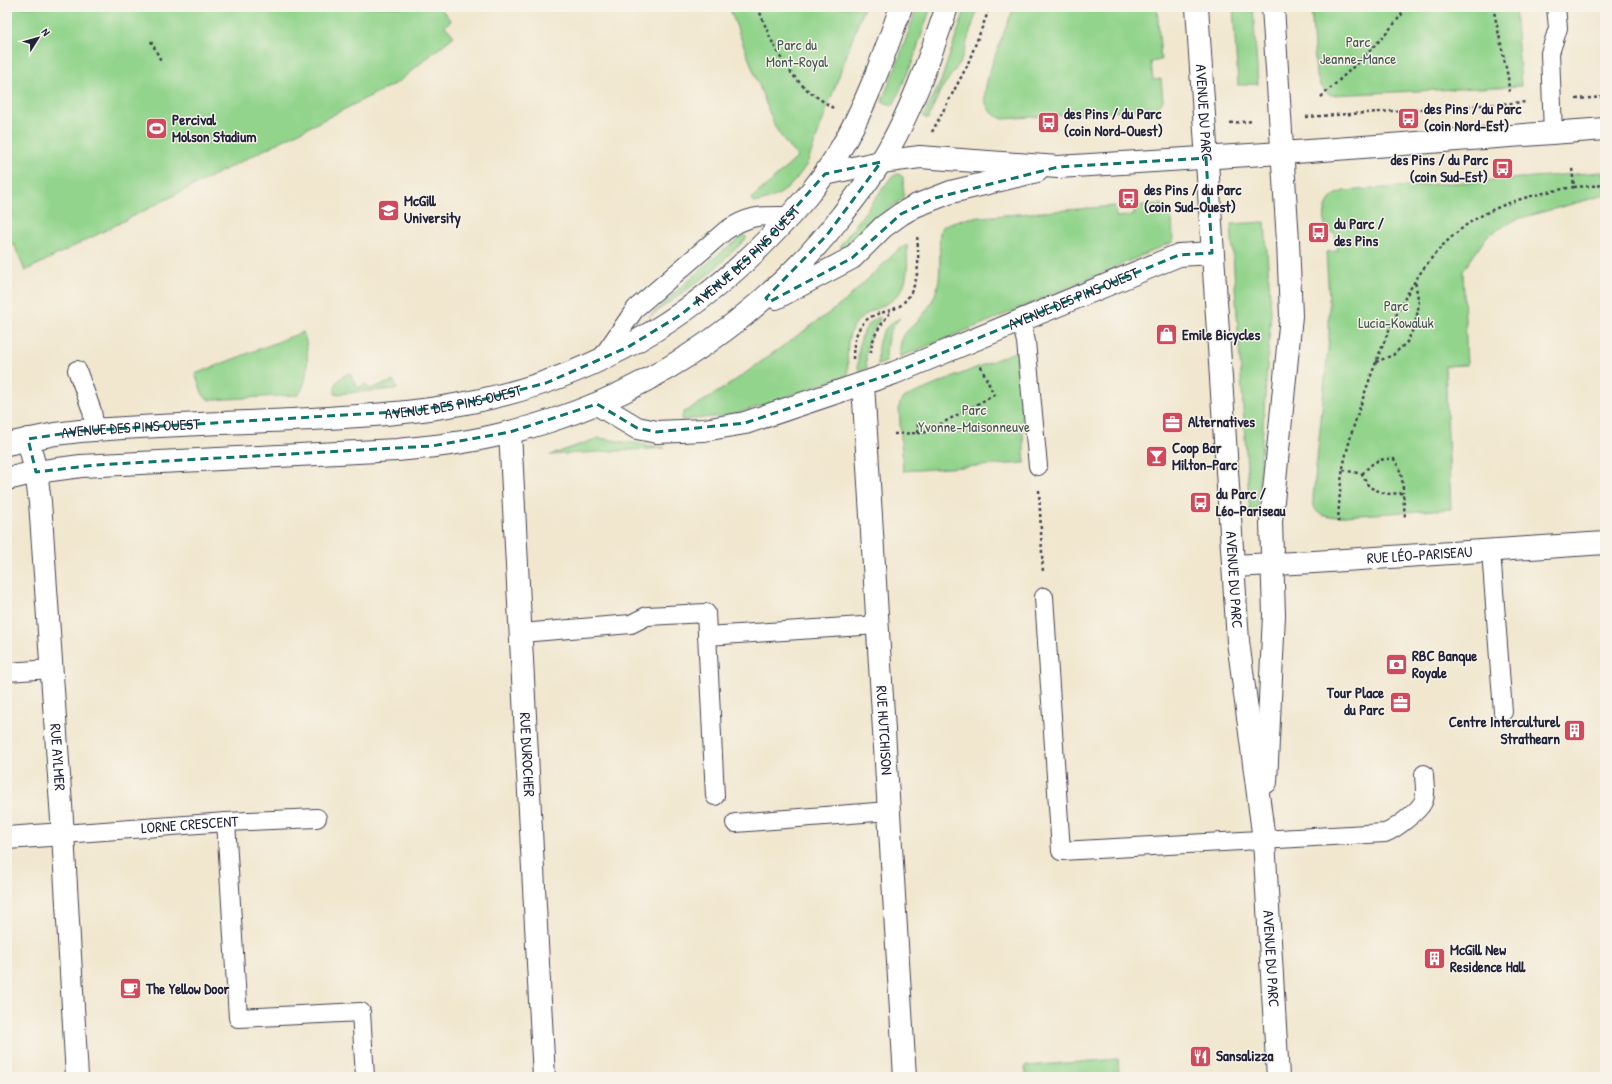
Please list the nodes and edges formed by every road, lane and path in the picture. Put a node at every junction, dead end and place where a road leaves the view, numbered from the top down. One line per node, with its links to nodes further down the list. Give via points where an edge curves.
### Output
1 (758, 7): 17 (path, via 767,32 784,65 803,86)
2 (901, 7): 27 (main road, AVENUE DES PINS OUEST, via 859,115)
3 (948, 7): 24 (main road, via 903,123)
4 (990, 7): 19 (path, via 967,66)
5 (1197, 7): 23 (main road, AVENUE DU PARC)
6 (1273, 7): 22 (main road, AVENUE DU PARC)
7 (1407, 7): 13 (path, via 1385,35)
8 (1493, 7): 12 (path)
9 (1556, 7): 21 (lane, via 1558,28 1550,53)
10 (151, 41): 11 (path)
11 (161, 61)
12 (1509, 92)
13 (1321, 97)
14 (1605, 97): 15 (path)
15 (1571, 100)
16 (1528, 102): 18 (path)
17 (833, 108)
18 (1317, 116)
19 (933, 129)
20 (1605, 129): 21 (main road)
21 (1553, 133): 22 (main road)
22 (1282, 153): 23 (main road); 61 (main road, AVENUE DU PARC, via 1291,316 1272,522)
23 (1206, 158): 25 (main road); 32 (main road, AVENUE DU PARC)
24 (881, 162): 25 (main road, via 920,157); 27 (main road); 35 (main road, via 819,243 784,281)
25 (1058, 167): 35 (main road, via 951,192 915,206 883,227 852,258)
26 (1572, 168): 29 (path)
27 (825, 174): 30 (main road, AVENUE DES PINS OUEST)
28 (1605, 185): 29 (path)
29 (1574, 187): 33 (path, via 1515,200 1477,218 1448,240)
30 (790, 216): 38 (main road, AVENUE DES PINS OUEST, via 731,275 692,306 646,337); 38 (lane, via 753,217 726,231 636,308)
31 (916, 231): 34 (path, via 918,254 914,284 901,304)
32 (1212, 252): 36 (main road, AVENUE DES PINS OUEST, via 1179,255); 62 (main road, AVENUE DU PARC, via 1228,512)
33 (1415, 281): 40 (path, via 1391,326); 40 (path, via 1419,304 1415,325 1407,342 1393,355)
34 (891, 311): 37 (path, via 876,332 871,346); 42 (path, via 875,315 859,328 853,350)
35 (748, 313): 43 (main road, via 672,366)
36 (1021, 320): 42 (main road, AVENUE DES PINS OUEST); 51 (lane, via 1026,342)
37 (871, 356)
38 (600, 361): 45 (main road, AVENUE DES PINS OUEST, via 526,389 431,409 345,417)
39 (978, 361): 47 (path, via 994,395 924,433)
40 (1376, 362): 52 (path, via 1357,414)
41 (77, 370): 45 (lane, via 92,411)
42 (858, 375): 43 (main road, AVENUE DES PINS OUEST, via 746,423 720,428 657,432 637,428); 64 (main road, RUE HUTCHISON)
43 (597, 404): 46 (main road)
44 (918, 424): 47 (path)
45 (95, 430): 49 (main road, AVENUE DES PINS OUEST)
46 (510, 432): 53 (main road, via 454,443 403,449 95,465); 65 (main road, RUE DUROCHER)
47 (918, 433): 48 (path)
48 (894, 434)
49 (28, 439): 50 (main road, AVENUE DES PINS OUEST); 53 (main road, RUE AYLMER)
50 (7, 444)
51 (1038, 466): 63 (path)
52 (1343, 470): 54 (path); 58 (path)
53 (36, 472): 55 (main road); 67 (main road, RUE AYLMER)
54 (1362, 474): 56 (path, via 1369,487 1386,494); 56 (path, via 1371,464 1382,458 1394,459 1403,480)
55 (7, 479)
56 (1403, 493): 57 (path)
57 (1405, 518)
58 (1338, 522)
59 (1605, 542): 60 (main road, RUE LÉO-PARISEAU)
60 (1491, 551): 61 (main road, RUE LÉO-PARISEAU); 69 (lane)
61 (1272, 564): 62 (main road, RUE LÉO-PARISEAU); 78 (main road, AVENUE DU PARC, via 1273,642)
62 (1234, 566): 78 (main road, AVENUE DU PARC, via 1238,641)
63 (1044, 597): 78 (lane, via 1061,851)
64 (878, 625): 66 (lane); 72 (main road, RUE HUTCHISON)
65 (522, 632): 66 (lane, via 631,624 647,616 706,613); 81 (main road, RUE DUROCHER)
66 (707, 636): 71 (lane)
67 (51, 669): 68 (lane); 76 (main road, RUE AYLMER)
68 (7, 672)
69 (1503, 712)
70 (1424, 774): 78 (lane, via 1423,802 1389,832)
71 (715, 796)
72 (889, 811): 75 (lane); 82 (main road, RUE HUTCHISON)
73 (317, 818): 74 (lane, LORNE CRESCENT)
74 (226, 822): 76 (lane, LORNE CRESCENT); 80 (lane, via 238,1018 361,1012)
75 (735, 822)
76 (63, 834): 77 (main road); 79 (main road, RUE AYLMER)
77 (7, 838)
78 (1264, 840): 83 (main road, AVENUE DU PARC)
79 (77, 1077)
80 (365, 1077)
81 (544, 1077)
82 (906, 1077)
83 (1278, 1077)

